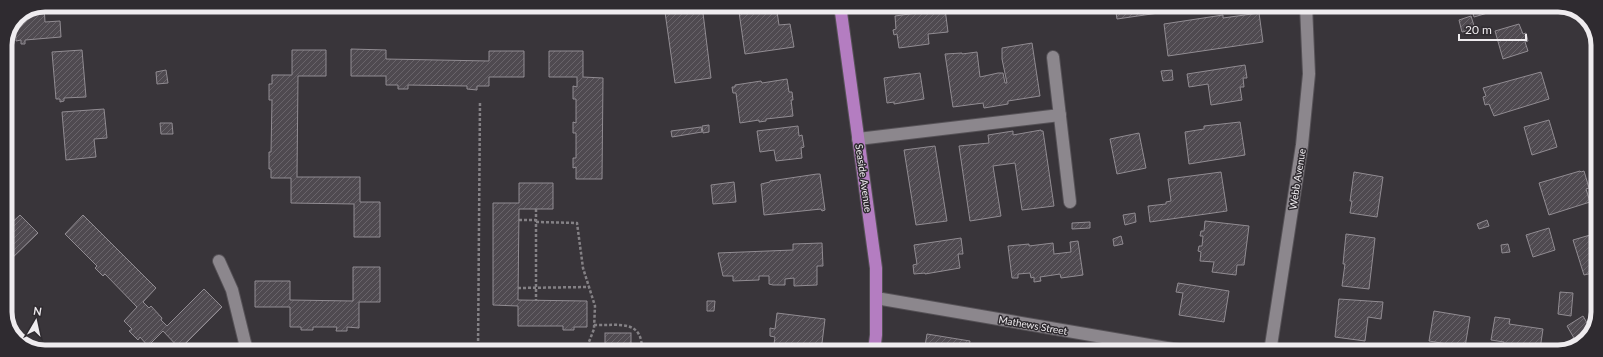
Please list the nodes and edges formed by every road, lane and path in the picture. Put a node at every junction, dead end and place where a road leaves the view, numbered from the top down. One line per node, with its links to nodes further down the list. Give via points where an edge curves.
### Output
1 (841, 12): 6 (main road, Seaside Avenue)
2 (1307, 12): 24 (street, Webb Avenue, via 1308,82 1302,144)
3 (1053, 57): 5 (street)
4 (480, 101): 19 (path)
5 (1060, 115): 6 (street); 7 (street)
6 (858, 139): 15 (main road, Seaside Avenue, via 876,268)
7 (1070, 202)
8 (536, 209): 10 (path)
9 (519, 220): 10 (path)
10 (536, 221): 12 (path); 13 (path, via 577,223 580,253)
11 (220, 261): 18 (street, via 232,290)
12 (536, 287): 13 (path); 14 (path); 16 (path)
13 (589, 287): 17 (path, via 595,306)
14 (518, 288)
15 (876, 298): 22 (main road, Seaside Avenue); 23 (street, Mathews Street)
16 (536, 301)
17 (594, 325): 20 (path); 21 (path, via 635,328 642,338)
18 (246, 345)
19 (478, 345)
20 (588, 345)
21 (642, 345)
22 (874, 345)
23 (1149, 345)
24 (1271, 345)

